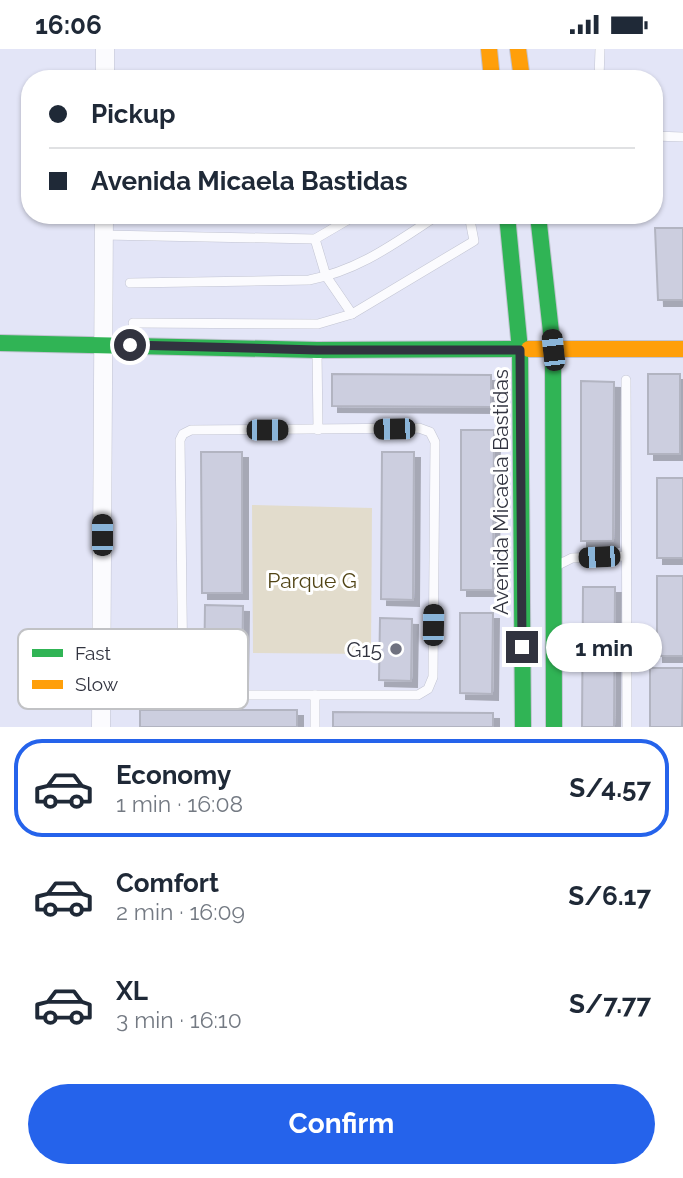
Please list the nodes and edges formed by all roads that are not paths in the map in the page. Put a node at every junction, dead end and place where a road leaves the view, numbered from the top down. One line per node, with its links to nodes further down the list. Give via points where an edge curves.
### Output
1 (105, 49): 5 (street)
2 (489, 49): 6 (main road)
3 (518, 49): 7 (main road)
4 (600, 49): 8 (lane)
5 (105, 70)
6 (491, 70)
7 (521, 70)
8 (599, 70)
9 (663, 136): 10 (lane)
10 (683, 137)
11 (104, 224): 17 (street)
12 (341, 224): 18 (lane)
13 (424, 224): 19 (lane, via 362,264)
14 (471, 224): 21 (lane, via 474,241)
15 (507, 224): 27 (main road, Avenida Micaela Bastidas)
16 (539, 224): 28 (main road)
17 (104, 235): 18 (lane); 24 (street)
18 (315, 239): 19 (lane)
19 (326, 277): 20 (lane); 21 (lane)
20 (130, 283)
21 (352, 314): 22 (lane, via 318,324)
22 (134, 323)
23 (0, 343): 24 (main road)
24 (103, 344): 26 (main road); 34 (street)
25 (683, 349): 28 (main road)
26 (317, 350): 27 (main road); 30 (lane)
27 (520, 350): 28 (main road); 33 (main road, Avenida Micaela Bastidas)
28 (553, 350): 32 (main road)
29 (626, 380): 31 (lane)
30 (318, 430): 35 (lane, via 183,434); 37 (lane, via 419,428 430,432 435,442 433,677 428,689 418,695)
31 (626, 556): 32 (lane, via 572,558); 41 (lane)
32 (553, 567): 33 (main road); 40 (main road)
33 (521, 568): 39 (main road, Avenida Micaela Bastidas)
34 (102, 629)
35 (182, 629)
36 (248, 695): 37 (lane)
37 (315, 695): 38 (lane)
38 (315, 726)
39 (523, 726)
40 (554, 726)
41 (627, 726)

